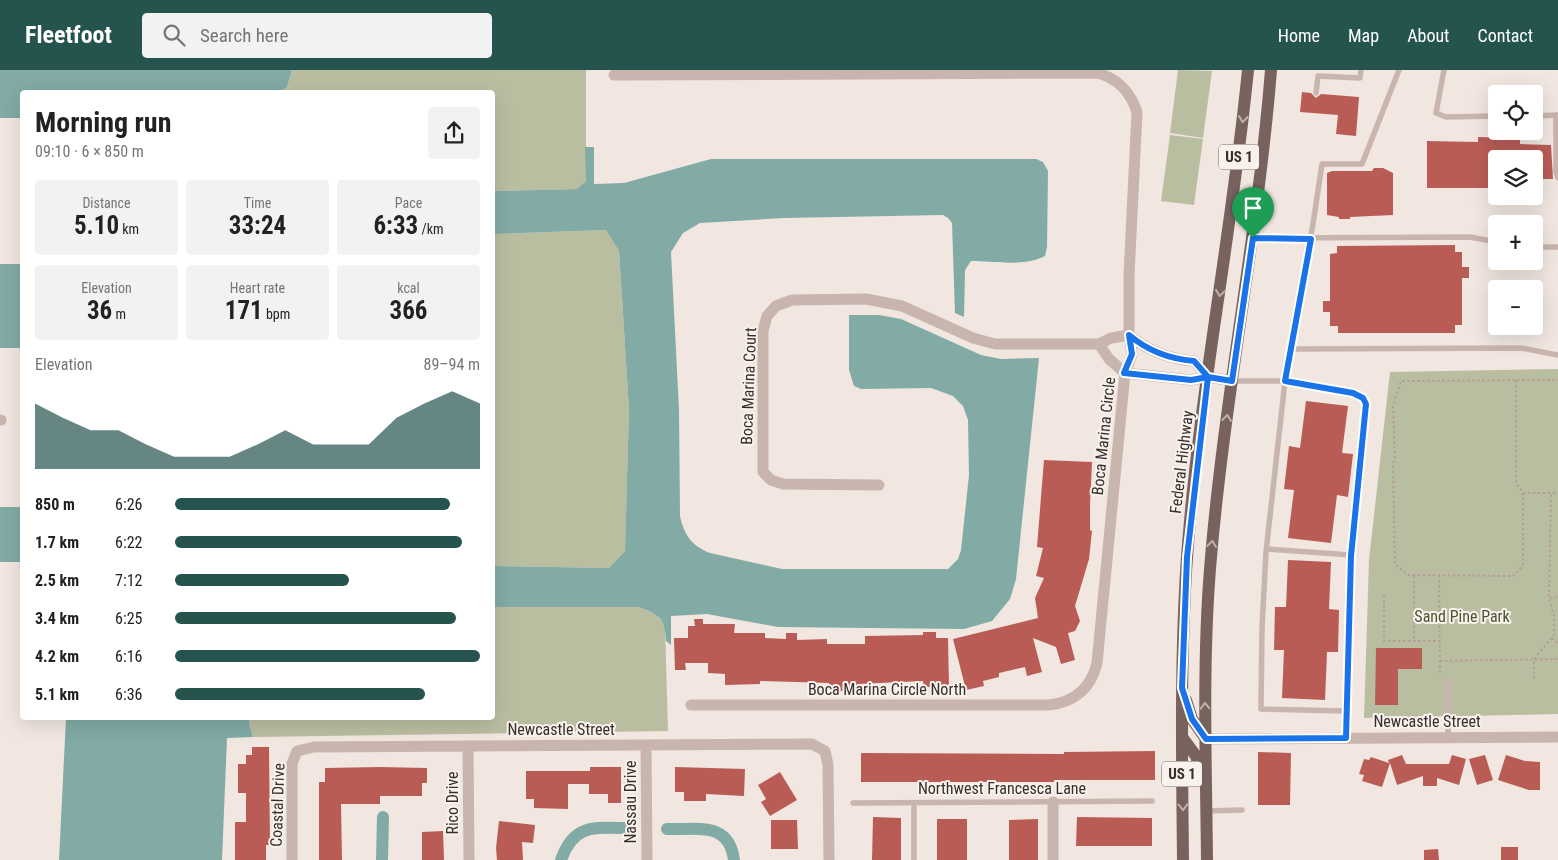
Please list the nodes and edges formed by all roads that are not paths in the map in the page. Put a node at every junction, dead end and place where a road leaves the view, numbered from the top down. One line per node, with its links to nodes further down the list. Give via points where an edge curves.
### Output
1 (1248, 70): 23 (main road, Federal Highway / US 1, one-way to 23, via 1235,190)
2 (1271, 70): 13 (main road, US 1)
3 (1361, 70): 6 (lane, via 1360,78)
4 (1399, 70): 14 (lane, via 1362,164 1322,164)
5 (1444, 70): 10 (lane, via 1436,112 1446,117)
6 (1318, 73): 8 (lane)
7 (614, 75): 18 (street, Boca Marina Circle, via 1098,73 1109,76 1127,90 1133,100 1137,123)
8 (1316, 93)
9 (1557, 115): 11 (lane); 12 (lane)
10 (1488, 116)
11 (1543, 116)
12 (1558, 178)
13 (1253, 238): 14 (lane); 24 (main road, US 1)
14 (1311, 239): 15 (lane, via 1470,237); 20 (lane)
15 (1488, 240)
16 (1543, 247): 17 (lane)
17 (1558, 247)
18 (1129, 335): 19 (street, Boca Marina Court); 22 (street, Boca Marina Circle, via 1132,354); 23 (street, via 1141,345 1173,359 1194,361)
19 (1099, 344): 22 (street, via 1108,359); 26 (street, Boca Marina Court, via 995,344 973,338 902,306 866,299 792,300 776,306 767,316 763,330 763,472 771,480 783,484)
20 (1292, 348): 21 (lane, via 1521,348); 25 (lane)
21 (1558, 355)
22 (1124, 373): 23 (street, via 1191,380); 31 (street, Boca Marina Circle, via 1097,663 1094,674)
23 (1208, 377): 24 (street); 30 (main road, Federal Highway / US 1, via 1187,557)
24 (1232, 381): 25 (lane); 38 (main road, US 1, one-way to 24, via 1210,559)
25 (1285, 381): 27 (lane); 28 (lane, via 1353,393 1363,398 1366,404)
26 (880, 485)
27 (1267, 549): 28 (lane); 33 (lane, via 1261,709)
28 (1351, 556): 33 (lane)
29 (1448, 680): 35 (lane)
30 (1182, 688): 34 (main road, Federal Highway / US 1); 38 (main road, via 1192,719)
31 (1081, 693): 32 (street, Boca Marina Circle North, via 1066,702 1049,705)
32 (691, 705)
33 (1346, 711): 37 (lane)
34 (1182, 737): 42 (main road, via 1196,756); 55 (main road, Federal Highway / US 1, one-way to 55)
35 (1448, 737): 36 (street, Newcastle Street); 37 (street, Newcastle Street)
36 (1558, 737)
37 (1346, 738): 38 (street, Newcastle Street)
38 (1206, 739): 42 (main road, US 1)
39 (646, 745): 40 (street, Newcastle Street); 51 (street, Nassau Drive); 52 (street, Newcastle Street, via 812,744 825,751)
40 (468, 746): 41 (street, Newcastle Street, via 314,747); 50 (street, Rico Drive)
41 (297, 751): 49 (street, Coastal Drive, via 292,764)
42 (1206, 788): 48 (main road, US 1)
43 (1152, 801): 45 (lane, Northwest Francesca Lane)
44 (914, 802): 45 (lane, Northwest Francesca Lane); 46 (lane, Northwest Francesca Lane); 53 (lane)
45 (1053, 802): 54 (street)
46 (853, 803)
47 (1242, 810): 48 (lane)
48 (1207, 811): 56 (main road, US 1)
49 (292, 860)
50 (469, 860)
51 (647, 860)
52 (829, 860)
53 (914, 860)
54 (1053, 860)
55 (1183, 860)
56 (1207, 860)

